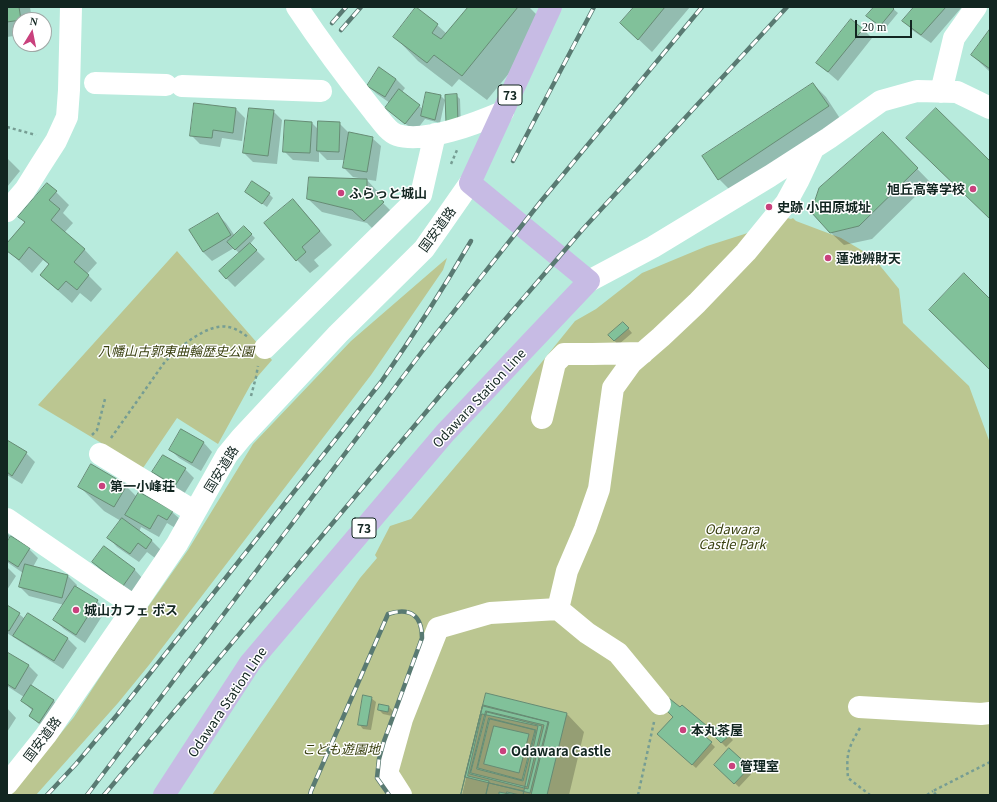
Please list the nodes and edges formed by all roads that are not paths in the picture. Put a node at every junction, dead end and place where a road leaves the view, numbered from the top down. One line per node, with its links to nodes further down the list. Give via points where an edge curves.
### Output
1 (71, 7): 5 (street)
2 (297, 7): 6 (street)
3 (551, 7): 9 (main road, 73)
4 (976, 7): 7 (street, via 954,38)
5 (82, 82): 6 (street); 13 (street, via 56,141 25,190)
6 (339, 92): 10 (street, via 396,135 408,137)
7 (941, 92): 8 (street, via 957,92); 11 (street, via 917,91 881,101)
8 (990, 108)
9 (503, 112): 10 (street, via 468,126); 12 (main road, 73)
10 (435, 134): 15 (street, via 421,195)
11 (813, 149): 14 (street, via 653,247); 16 (street, via 786,203 746,252 697,303)
12 (474, 186): 14 (main road); 19 (street, 国安道路, via 424,249 338,334 241,438 227,455)
13 (7, 211)
14 (582, 275): 27 (main road, Odawara Station Line / 73, via 250,663)
15 (257, 349)
16 (643, 353): 17 (street, via 564,354 555,363); 22 (street, via 631,363 613,388 599,489 568,571)
17 (542, 418)
18 (100, 454): 19 (street)
19 (195, 512): 21 (street, 国安道路, via 177,544)
20 (7, 519): 21 (street)
21 (134, 606): 26 (street, 国安道路, via 46,735)
22 (558, 609): 23 (street, via 587,633 618,653); 28 (street, via 490,613 438,628 402,719 387,773)
23 (660, 704)
24 (866, 708): 25 (street)
25 (990, 713)
26 (7, 784)
27 (164, 795)
28 (401, 795)

